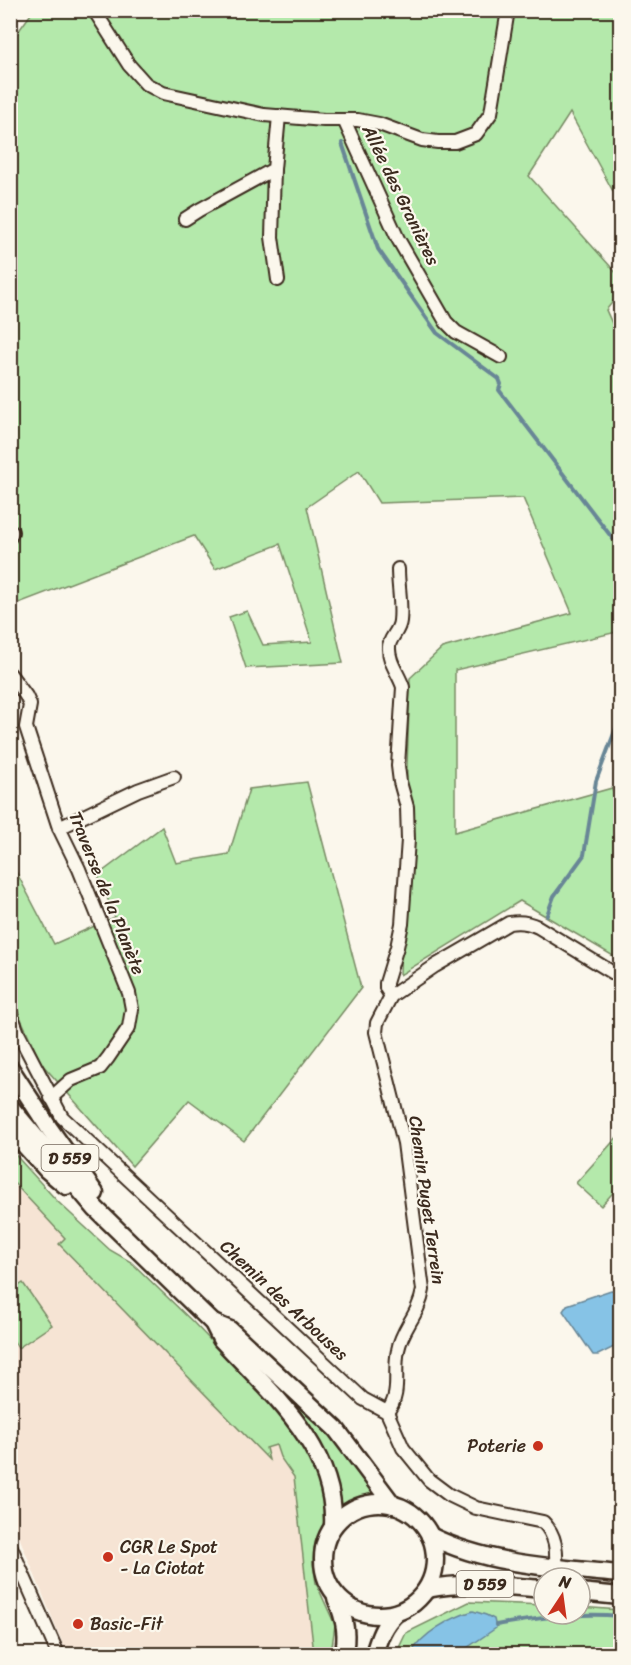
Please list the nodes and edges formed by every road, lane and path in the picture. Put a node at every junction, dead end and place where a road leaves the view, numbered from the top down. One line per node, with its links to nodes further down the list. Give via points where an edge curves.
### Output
1 (94, 10): 3 (street, via 146,84 192,100)
2 (508, 10): 4 (street, via 491,113 476,134 455,142 438,142 379,124)
3 (279, 116): 4 (street); 5 (street)
4 (344, 120): 8 (street, Allée des Granières, via 398,238 446,322 456,332)
5 (274, 169): 6 (street); 7 (street, via 272,237)
6 (185, 219)
7 (278, 280)
8 (501, 357)
9 (398, 569): 14 (street, Chemin Puget Terrein, via 400,624 389,648 403,687 398,766 409,821 403,914 386,983)
10 (10, 674): 12 (street, Traverse de la Planète, via 30,705 26,727)
11 (174, 777): 12 (street)
12 (59, 828): 17 (street, Traverse de la Planète, via 80,869 129,993 132,1010 129,1027 100,1068 71,1080)
13 (621, 977): 14 (street, via 538,927 516,922 435,966)
14 (391, 996): 23 (street, Chemin Puget Terrein, via 376,1032 404,1143 423,1290 417,1312 399,1342 394,1403)
15 (10, 1011): 17 (street, Chemin des Arbouses)
16 (10, 1068): 21 (main road, D 559)
17 (51, 1098): 23 (street, Chemin des Arbouses, via 62,1117 116,1169 363,1399)
18 (10, 1107): 20 (main road)
19 (10, 1129): 20 (main road, D 559, via 47,1170)
20 (96, 1209): 21 (main road, D 559)
21 (132, 1245): 22 (main road, D 559)
22 (213, 1323): 24 (main road, D 559, via 230,1330 336,1429); 25 (main road, D 559, via 221,1340 301,1428 316,1451 334,1505)
23 (387, 1412): 29 (street, via 403,1448 429,1480 449,1495 477,1508 543,1522 555,1541)
24 (393, 1505): 25 (main road, via 367,1504 342,1516); 26 (main road, via 421,1522)
25 (333, 1526): 35 (main road, via 326,1539 323,1560 327,1582)
26 (430, 1536): 28 (main road, D 559, via 477,1555); 33 (main road, via 434,1572)
27 (10, 1545): 38 (street)
28 (544, 1566)
29 (556, 1566)
30 (592, 1571): 31 (main road, D 559)
31 (621, 1574)
32 (532, 1588): 33 (main road, D 559, via 477,1584)
33 (427, 1589): 37 (main road, via 408,1608)
34 (592, 1593): 36 (main road)
35 (335, 1594): 37 (main road, via 344,1604 363,1613); 39 (main road, via 346,1627)
36 (621, 1596)
37 (396, 1613): 40 (main road, via 384,1628)
38 (58, 1654)
39 (343, 1654)
40 (374, 1654)

